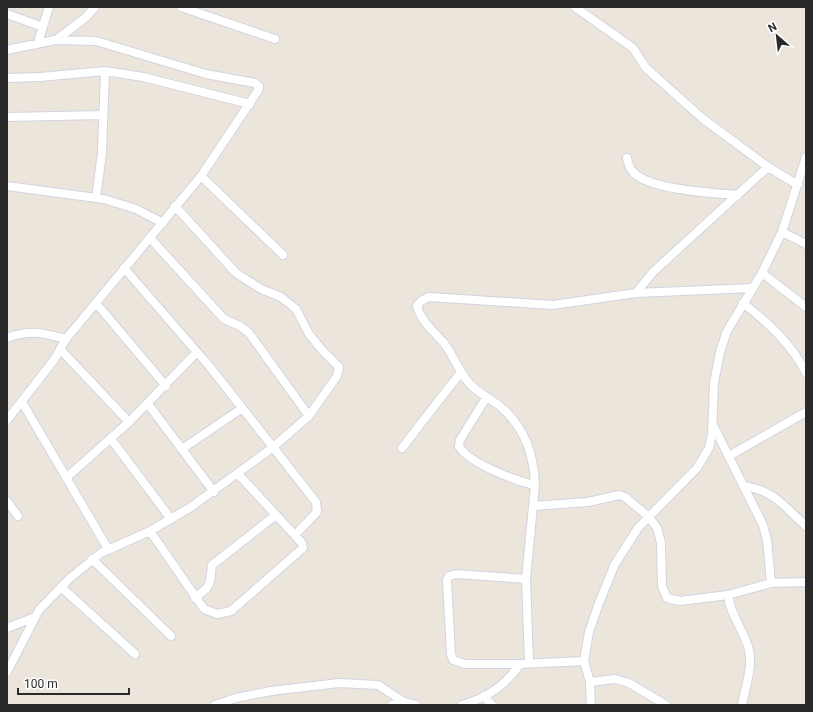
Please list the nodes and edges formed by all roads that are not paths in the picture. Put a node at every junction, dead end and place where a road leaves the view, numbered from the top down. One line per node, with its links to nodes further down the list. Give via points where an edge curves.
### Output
1 (49, 7): 6 (street)
2 (95, 7): 8 (street, via 85,18)
3 (182, 7): 7 (street)
4 (575, 7): 18 (street, via 633,48 646,68 683,102)
5 (7, 14): 6 (street)
6 (43, 27): 9 (street)
7 (275, 38)
8 (55, 40): 9 (street); 13 (street, via 107,42 206,74 255,83 259,89)
9 (38, 43): 10 (street)
10 (7, 50)
11 (105, 71): 12 (street); 13 (street, via 143,77); 14 (street)
12 (7, 78)
13 (250, 104): 19 (street)
14 (102, 115): 15 (street); 23 (street, via 102,153)
15 (7, 117)
16 (806, 157): 20 (street)
17 (627, 158): 22 (street, via 633,172 647,181)
18 (768, 167): 20 (street); 22 (street)
19 (201, 176): 24 (street); 29 (street)
20 (798, 185): 26 (street)
21 (7, 186): 23 (street)
22 (738, 195): 33 (street, via 653,272)
23 (96, 198): 25 (street, via 136,208)
24 (175, 206): 25 (street); 49 (street, via 236,273 261,289 281,297 296,309 309,334 339,367 338,376)
25 (163, 223): 27 (street)
26 (782, 232): 28 (street); 31 (street)
27 (150, 238): 30 (street); 49 (street, via 224,319 250,334)
28 (806, 244)
29 (283, 255)
30 (124, 268): 34 (street); 40 (street)
31 (762, 273): 32 (street); 36 (street)
32 (752, 288): 33 (street); 35 (street)
33 (636, 293): 41 (street, via 553,305 429,297 417,306 419,312 452,354)
34 (96, 303): 38 (street); 43 (street)
35 (743, 303): 42 (street, via 776,330); 52 (street, via 727,331 720,352 714,383)
36 (806, 307)
37 (7, 338): 38 (street, via 23,332 32,332)
38 (66, 339): 39 (street)
39 (60, 350): 45 (street); 51 (street)
40 (197, 352): 43 (street); 47 (street)
41 (461, 372): 44 (street, via 469,384); 55 (street)
42 (806, 373)
43 (166, 386): 46 (street)
44 (486, 398): 60 (street, via 502,408 523,436 533,460); 60 (street, via 460,440 459,446 467,456 508,478)
45 (22, 402): 50 (street); 59 (street)
46 (148, 404): 51 (street); 56 (street)
47 (241, 409): 54 (street); 56 (street)
48 (806, 412): 57 (street)
49 (309, 416): 54 (street)
50 (7, 420)
51 (129, 422): 53 (street)
52 (712, 424): 57 (street); 67 (street, via 709,448 696,468)
53 (111, 439): 59 (street); 68 (street)
54 (272, 448): 58 (street); 71 (street, via 316,502 316,512)
55 (402, 448)
56 (182, 449): 62 (street)
57 (729, 456): 61 (street)
58 (238, 474): 62 (street); 65 (street)
59 (66, 478): 72 (street)
60 (535, 485): 64 (street)
61 (744, 486): 69 (street, via 759,488 778,498); 76 (street, via 763,525)
62 (214, 492): 68 (street)
63 (7, 501): 66 (street)
64 (533, 506): 67 (street, via 588,502 619,495); 74 (street)
65 (276, 515): 71 (street); 79 (street, via 212,565 207,588)
66 (18, 516)
67 (649, 517): 78 (street, via 660,535 662,586 667,598 680,602); 84 (street, via 634,533 615,564 589,632)
68 (171, 519): 70 (street)
69 (806, 526)
70 (150, 531): 72 (street); 79 (street)
71 (295, 535): 79 (street, via 302,543 303,548 300,552 231,611 217,614 210,612)
72 (108, 549): 73 (street)
73 (92, 559): 77 (street); 82 (street)
74 (526, 579): 85 (street); 86 (street, via 456,574 447,580 453,660 465,664)
75 (806, 582): 76 (street)
76 (771, 583): 78 (street)
77 (60, 587): 80 (street); 83 (street)
78 (728, 595): 98 (street, via 732,614 749,650 750,660)
79 (195, 598)
80 (35, 617): 81 (street); 87 (street)
81 (7, 628)
82 (171, 636)
83 (135, 654)
84 (584, 661): 85 (street); 88 (street)
85 (529, 662): 86 (street)
86 (520, 664): 89 (street, via 510,678)
87 (7, 672)
88 (590, 682): 96 (street); 97 (street, via 615,679 629,683)
89 (484, 696): 94 (street); 95 (street)
90 (404, 702): 91 (street, via 378,685 339,683 264,693); 92 (street); 93 (street)
91 (215, 705)
92 (392, 705)
93 (416, 705)
94 (462, 705)
95 (492, 705)
96 (591, 705)
97 (666, 705)
98 (742, 705)

